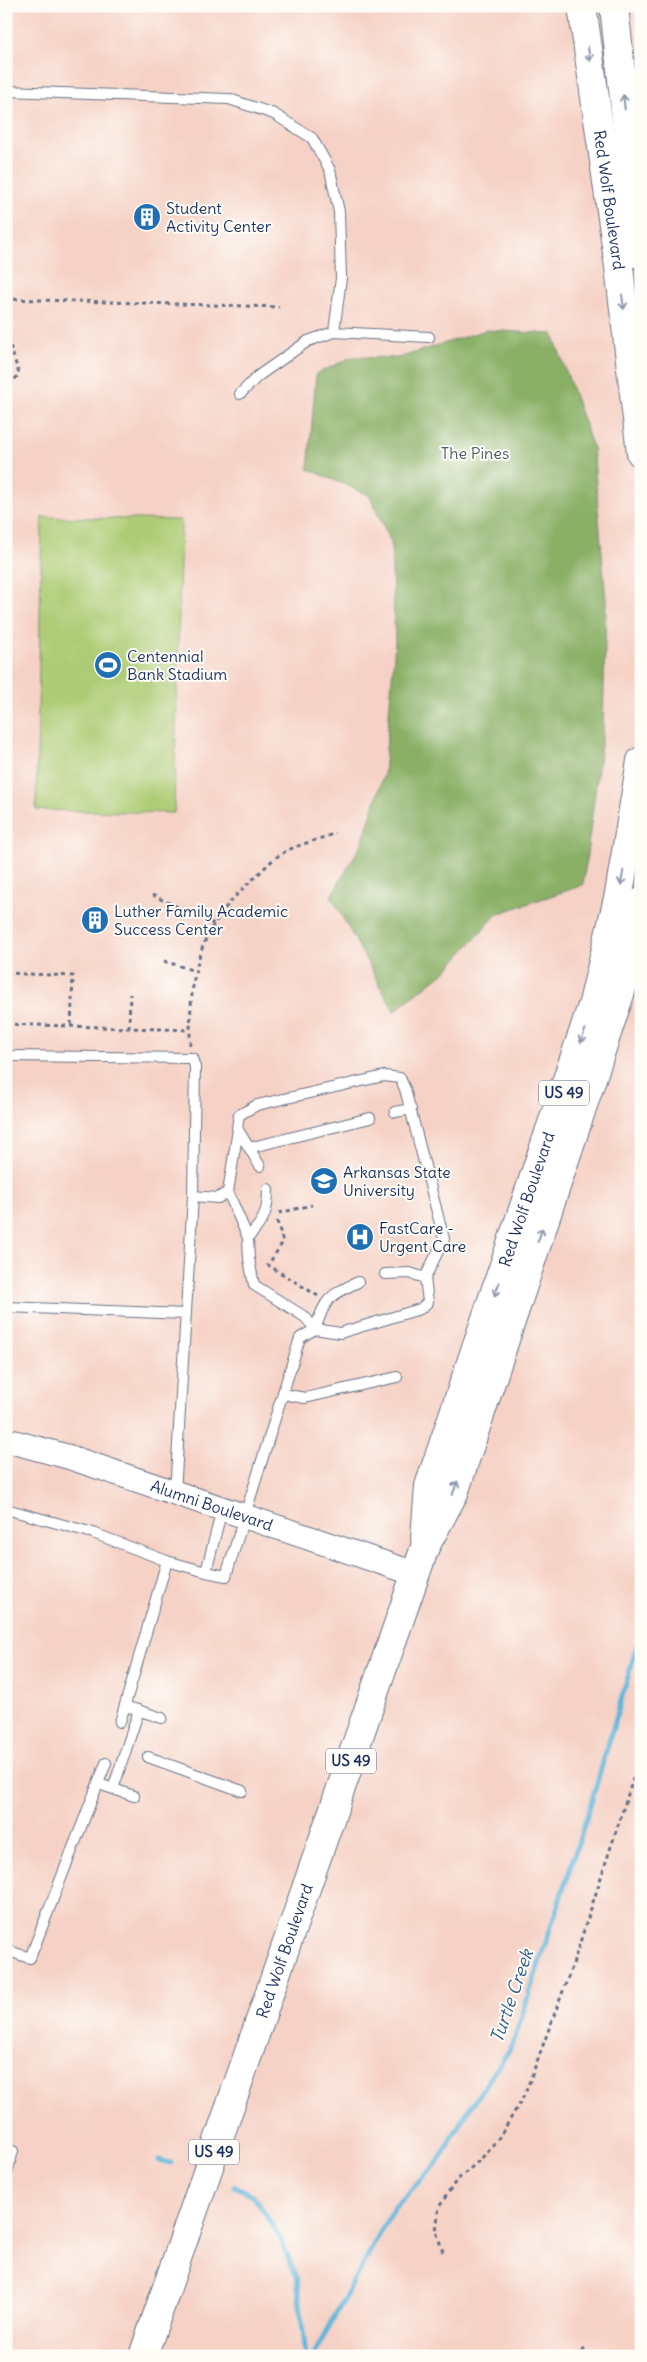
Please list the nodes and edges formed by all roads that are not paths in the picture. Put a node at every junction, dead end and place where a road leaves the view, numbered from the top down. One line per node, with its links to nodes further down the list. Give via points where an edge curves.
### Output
1 (582, 6): 8 (highway, Red Wolf Boulevard, one-way to 8, via 620,267)
2 (614, 6): 4 (highway, Red Wolf Boulevard, one-way to 2)
3 (6, 90): 5 (lane, via 228,99 274,114 312,138 330,170 339,212 341,278)
4 (641, 255)
5 (334, 332): 6 (lane); 7 (lane, via 308,341 258,376)
6 (429, 337)
7 (240, 394)
8 (641, 453)
9 (641, 761): 35 (highway, Red Wolf Boulevard / US 49, one-way to 35, via 620,894 593,1003 429,1486)
10 (641, 902): 35 (highway, Red Wolf Boulevard / US 49, one-way to 10, via 454,1494 628,970)
11 (6, 1056): 20 (lane, via 190,1058 195,1067)
12 (410, 1109): 13 (lane); 15 (lane, via 400,1078 384,1076 257,1105 238,1116); 23 (lane, via 444,1238)
13 (395, 1112)
14 (370, 1118): 16 (lane)
15 (238, 1129): 16 (lane); 19 (lane)
16 (249, 1148): 17 (lane)
17 (260, 1166)
18 (268, 1189): 21 (lane, via 268,1209)
19 (228, 1192): 20 (lane, via 218,1198); 21 (lane)
20 (193, 1196): 26 (lane)
21 (248, 1238): 27 (lane, via 254,1285 304,1317)
22 (385, 1274): 23 (lane, via 410,1273)
23 (425, 1278): 27 (lane, via 428,1302 420,1309 340,1333)
24 (358, 1282): 27 (lane, via 324,1303)
25 (6, 1308): 26 (lane)
26 (186, 1314): 31 (lane)
27 (315, 1329): 29 (lane, via 300,1338)
28 (397, 1377): 29 (lane, via 305,1398)
29 (283, 1394): 34 (lane)
30 (6, 1440): 31 (street, Alumni Boulevard, via 69,1457)
31 (175, 1493): 33 (street, Alumni Boulevard)
32 (6, 1508): 36 (lane, via 94,1533)
33 (222, 1509): 34 (street, Alumni Boulevard); 37 (lane)
34 (245, 1517): 37 (lane, via 226,1576); 38 (street, Alumni Boulevard)
35 (425, 1547): 38 (highway, Red Wolf Boulevard / US 49)
36 (167, 1560): 37 (lane); 39 (lane)
37 (206, 1572)
38 (416, 1574): 52 (highway, Red Wolf Boulevard / US 49)
39 (125, 1706): 40 (lane); 42 (lane)
40 (139, 1710): 41 (lane); 46 (lane)
41 (162, 1718)
42 (120, 1722)
43 (148, 1757): 47 (lane)
44 (106, 1763): 45 (lane)
45 (99, 1784): 46 (lane); 49 (lane, via 30,1958)
46 (114, 1789): 48 (lane)
47 (242, 1791)
48 (134, 1796)
49 (6, 1950)
50 (6, 2149): 51 (lane, via 13,2151)
51 (6, 2176)
52 (143, 2356)

